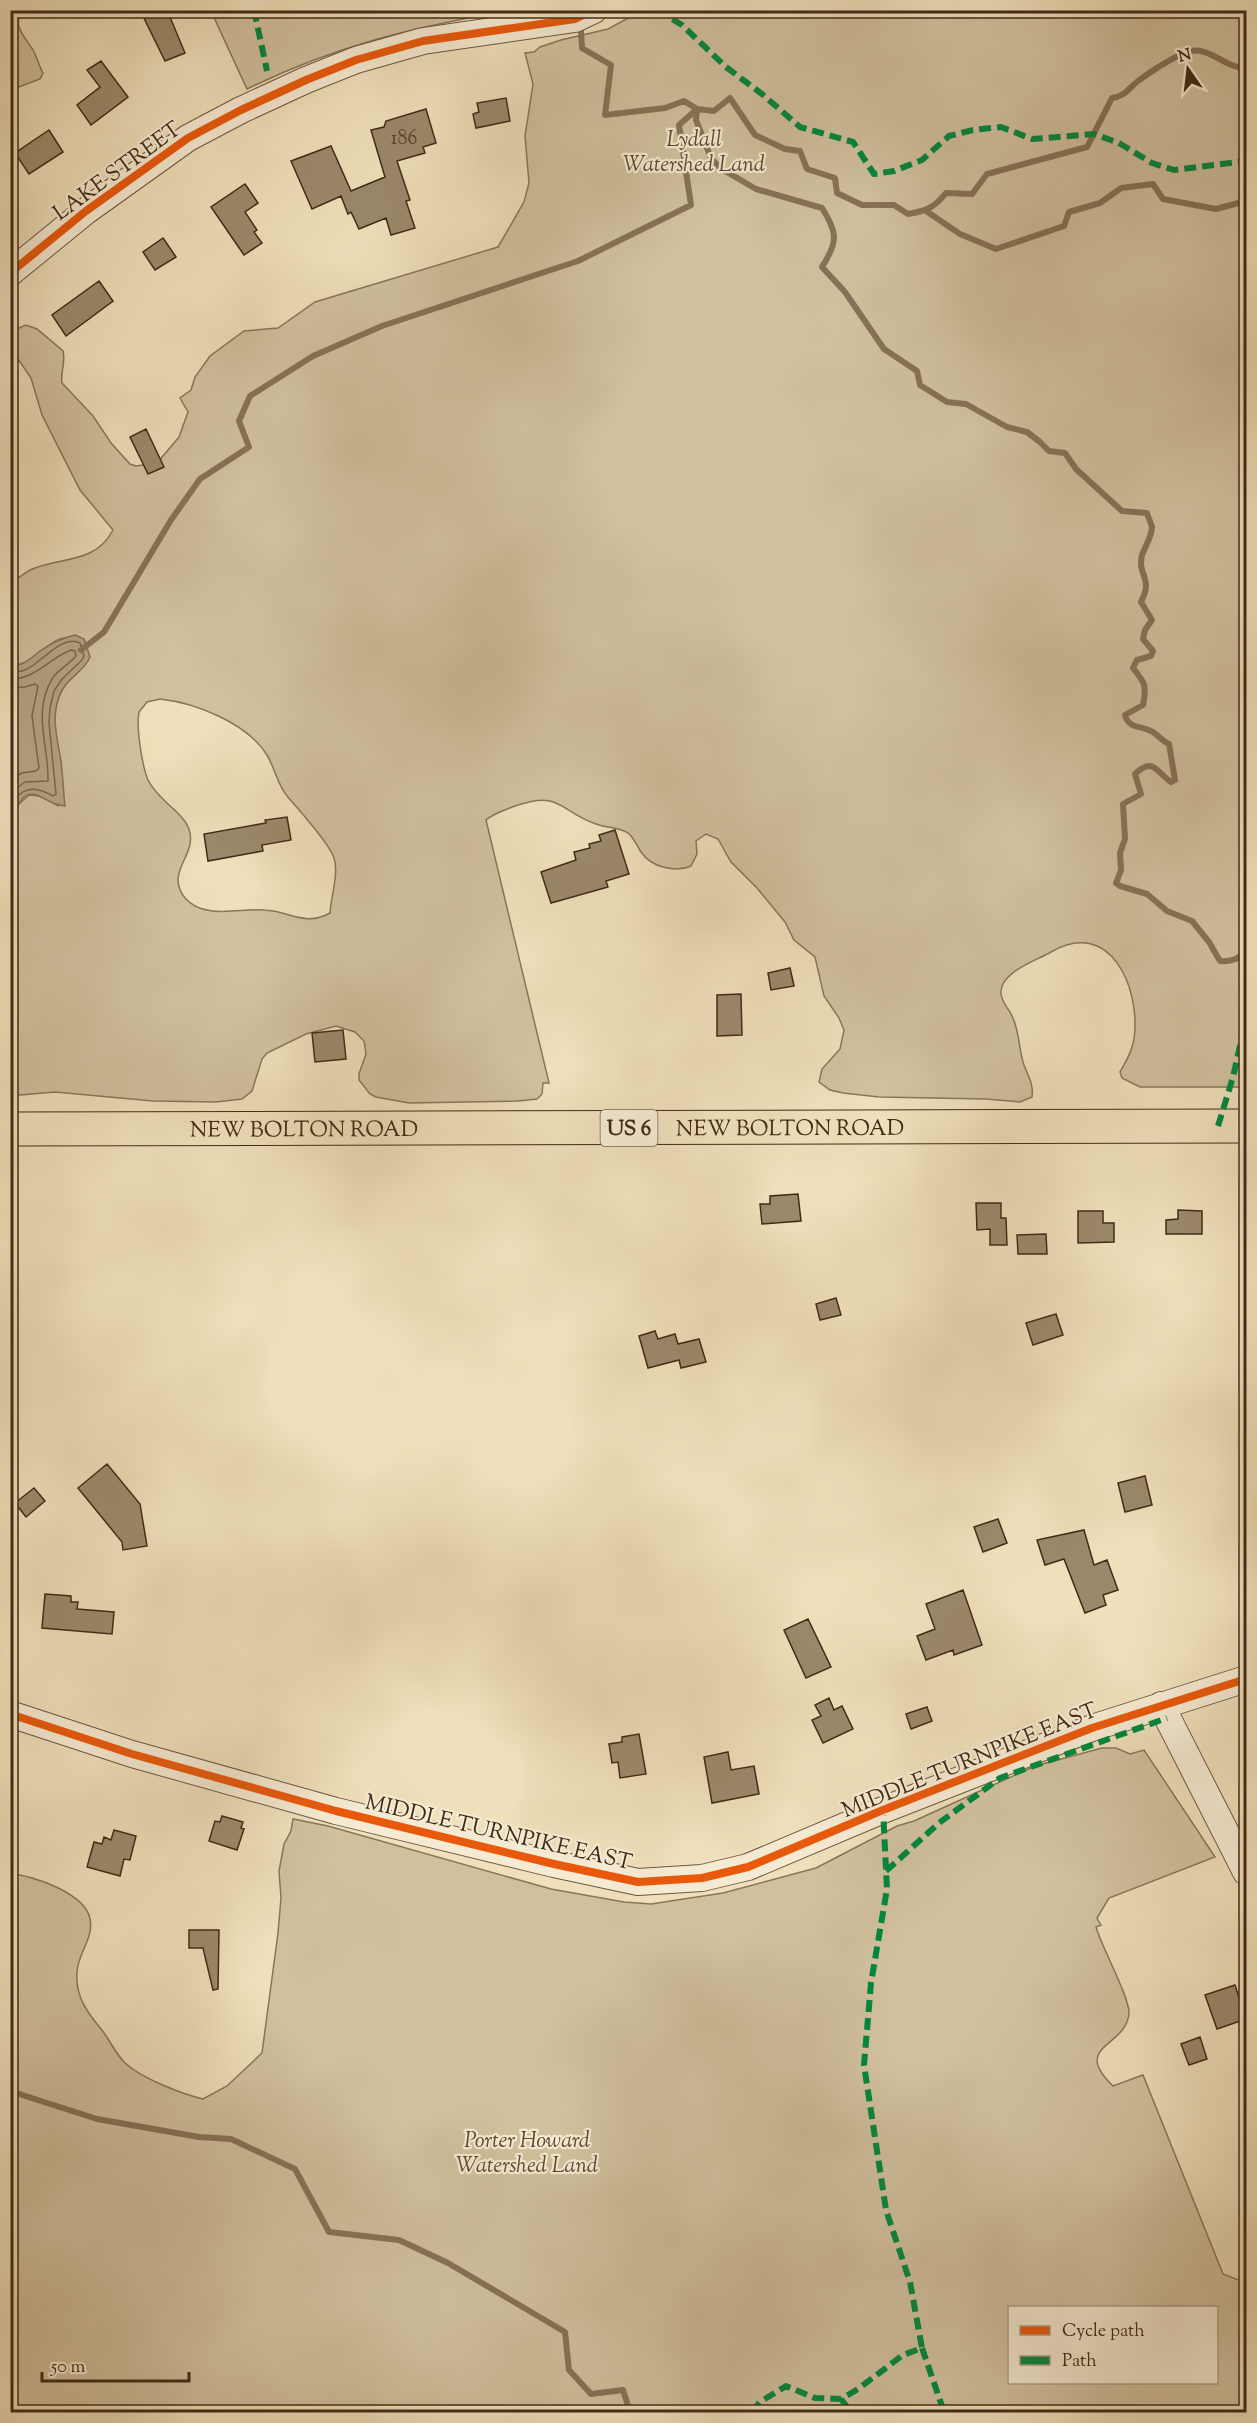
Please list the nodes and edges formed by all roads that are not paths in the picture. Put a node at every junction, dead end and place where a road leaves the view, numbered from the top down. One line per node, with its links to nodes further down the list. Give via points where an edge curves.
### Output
1 (594, 10): 2 (street, LAKE STREET, via 566,21 423,42 356,60 289,88 188,138 86,211)
2 (10, 273)
3 (1246, 1126): 4 (main road, NEW BOLTON ROAD / US 6)
4 (10, 1130)
5 (1242, 1687): 6 (street, MIDDLE TURNPIKE EAST)
6 (1161, 1705): 7 (street, MIDDLE TURNPIKE EAST, via 982,1770 748,1867 702,1878 638,1882 336,1811 132,1754); 8 (street)
7 (10, 1714)
8 (1246, 1872)

